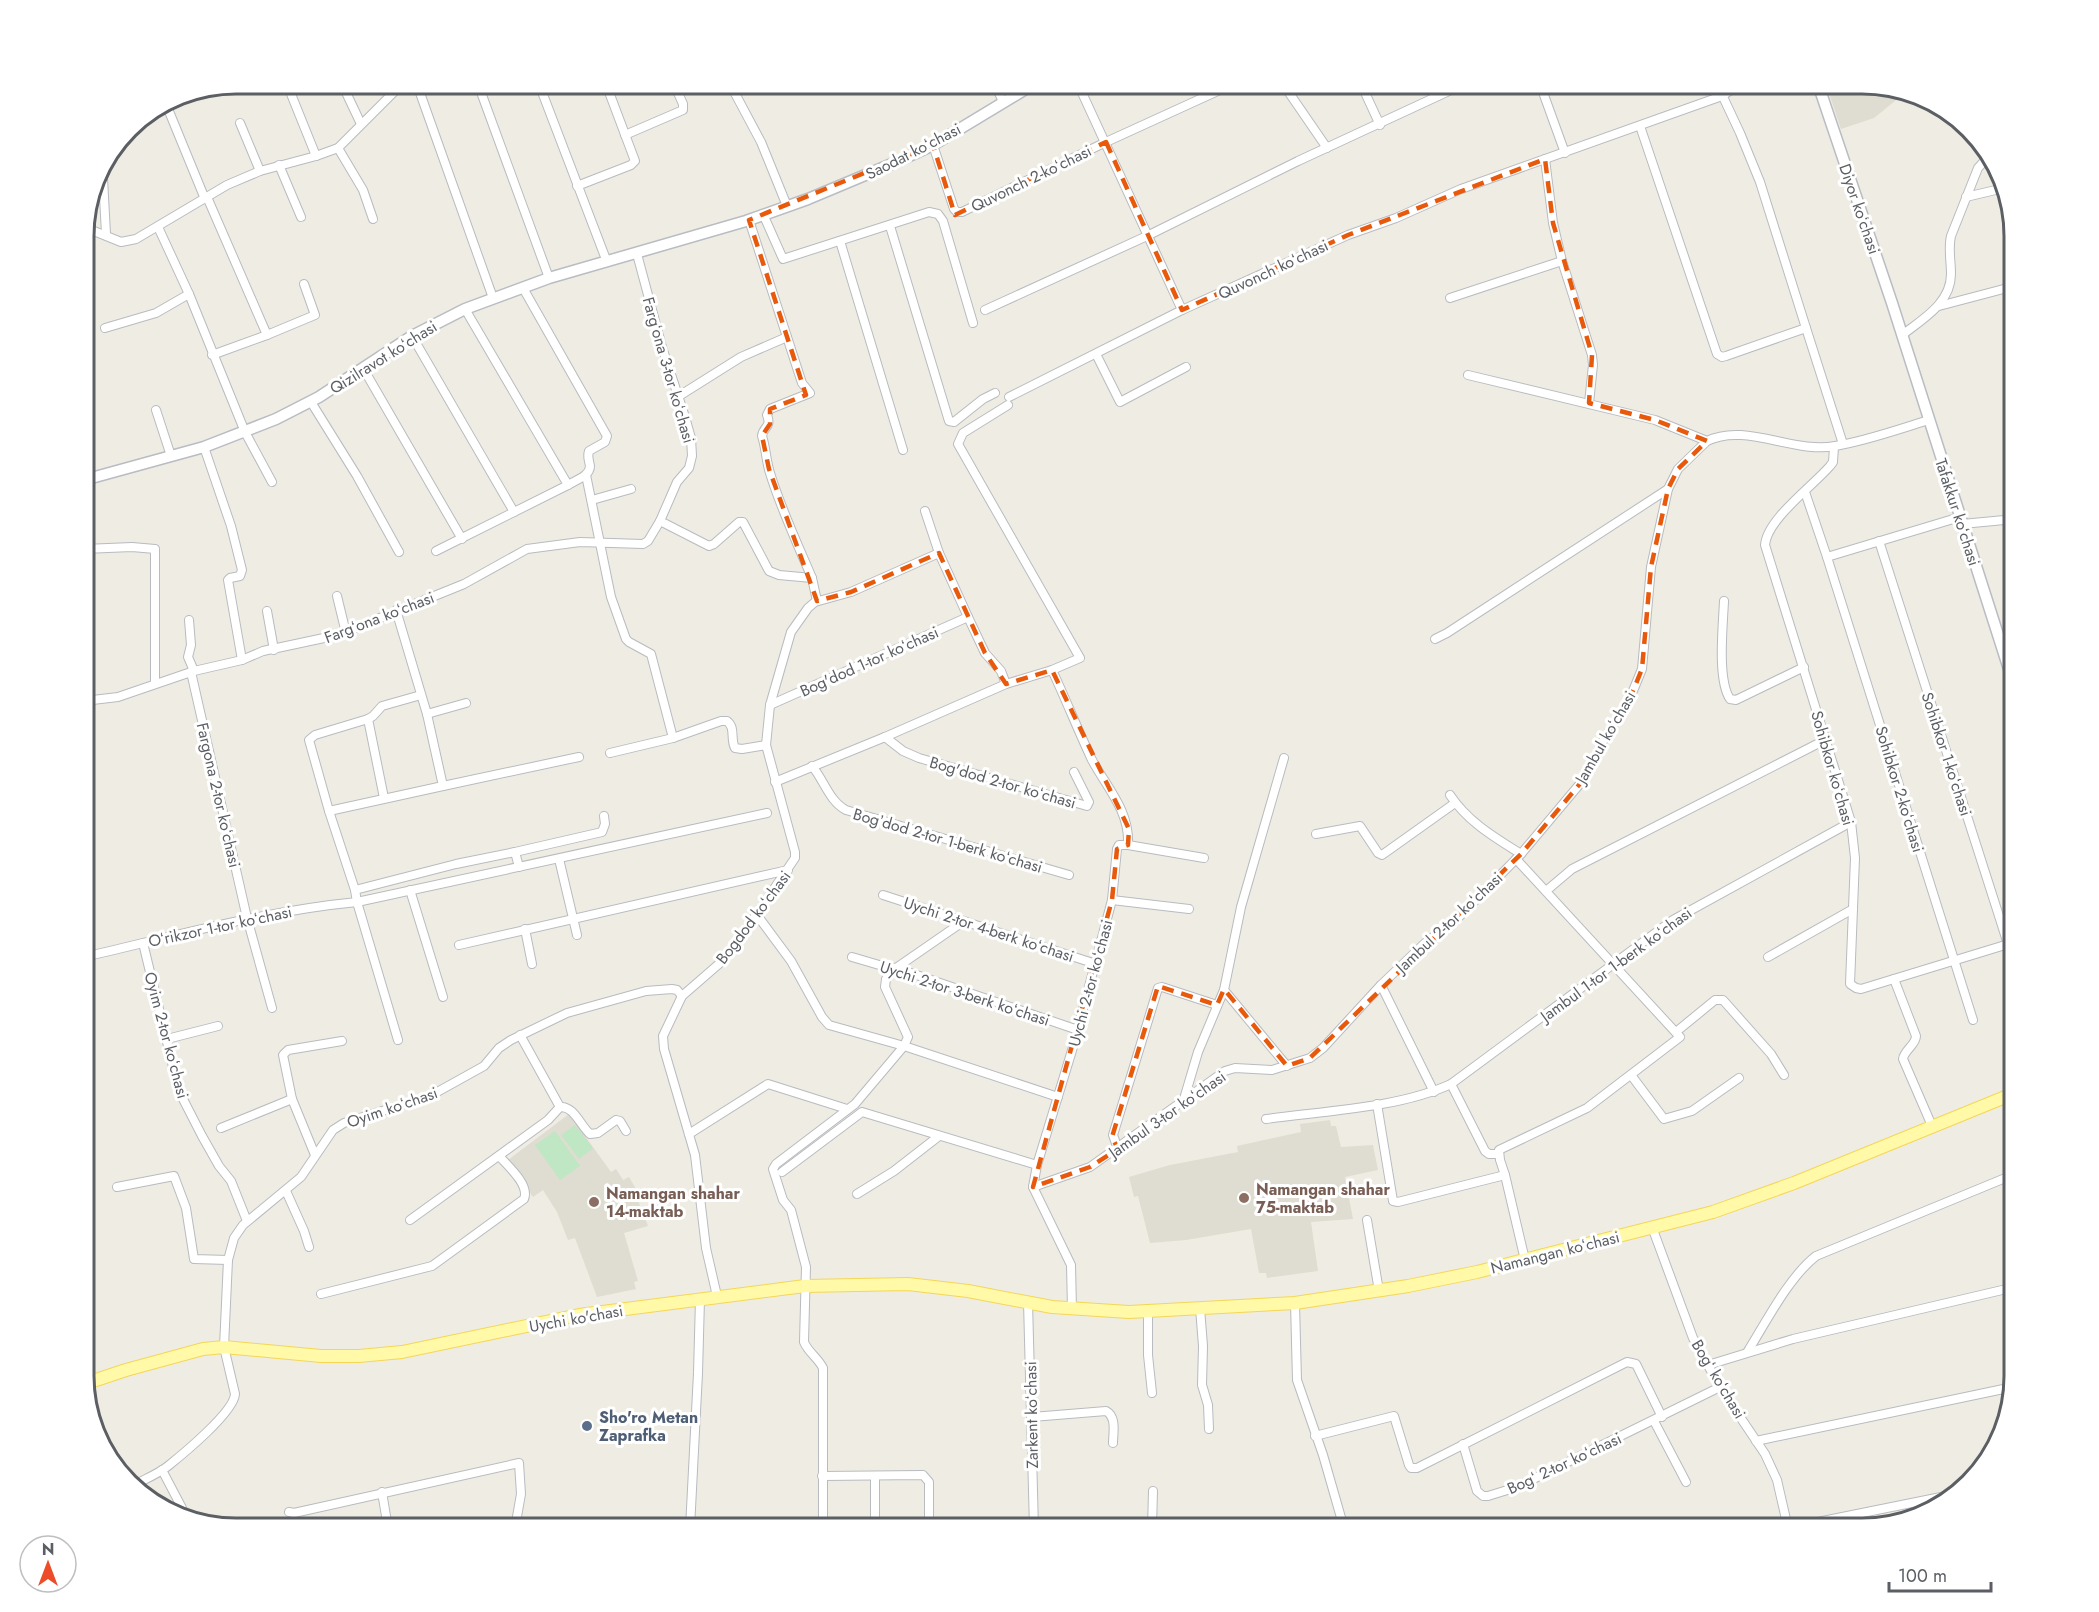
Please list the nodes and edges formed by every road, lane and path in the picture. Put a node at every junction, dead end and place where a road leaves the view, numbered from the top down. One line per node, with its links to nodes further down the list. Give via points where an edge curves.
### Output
1 (1083, 94): 28 (street, Quvonch 2-koʻchasi)
2 (1210, 94): 28 (street, Quvonch 2-koʻchasi)
3 (1290, 94): 31 (street)
4 (1366, 94): 25 (street)
5 (1443, 94): 25 (street)
6 (1544, 94): 32 (street)
7 (1725, 94): 20 (street, Quvonch koʻchasi)
8 (1821, 94): 72 (street, Diyor koʻchasi)
9 (291, 95): 33 (street)
10 (347, 95): 24 (street)
11 (391, 95): 24 (street)
12 (421, 95): 62 (street)
13 (482, 95): 57 (street)
14 (543, 95): 39 (street)
15 (610, 95): 27 (street)
16 (679, 95): 27 (street, via 684,110)
17 (736, 95): 43 (street, via 761,141)
18 (1000, 95): 21 (street)
19 (1016, 95): 21 (street, Saodat koʻchasi)
20 (1722, 96): 26 (street, Quvonch koʻchasi); 70 (street, via 1760,182)
21 (1004, 102): 29 (street, Saodat koʻchasi)
22 (169, 112): 42 (street)
23 (240, 123): 37 (street)
24 (361, 124): 30 (street)
25 (1380, 125): 31 (street)
26 (1640, 126): 32 (street, Quvonch koʻchasi); 70 (street, via 1717,354 1722,357)
27 (625, 135): 39 (street, via 635,159 633,164)
28 (1106, 142): 29 (street, Quvonch 2-koʻchasi, via 959,212 954,209); 52 (street, Quvonch 2-koʻchasi)
29 (933, 145): 43 (street, Saodat koʻchasi)
30 (338, 148): 33 (street); 46 (street, via 363,190)
31 (1327, 148): 52 (street)
32 (1564, 153): 34 (street, Quvonch koʻchasi)
33 (316, 156): 36 (street)
34 (1545, 159): 55 (street); 67 (street, Quvonch koʻchasi, via 1348,235)
35 (1983, 162): 41 (street)
36 (279, 165): 37 (street); 45 (street)
37 (260, 171): 42 (street)
38 (104, 184): 51 (street)
39 (577, 186): 56 (street)
40 (1996, 190): 41 (street)
41 (1966, 197): 64 (street, via 1950,240 1951,277)
42 (206, 198): 48 (street); 71 (street)
43 (787, 206): 44 (street, Qizilravot koʻchasi)
44 (764, 214): 47 (street, Qizilravot koʻchasi); 53 (street, via 783,259)
45 (301, 217)
46 (373, 219)
47 (749, 220): 54 (street, Qizilravot koʻchasi); 74 (street)
48 (158, 226): 51 (street, via 129,242); 61 (street)
49 (890, 226): 53 (street); 68 (street, via 929,212 940,216); 80 (street, via 949,421 954,422)
50 (95, 230): 51 (street)
51 (106, 234)
52 (1147, 236): 66 (street); 67 (street, Quvonch 2-koʻchasi)
53 (840, 241): 91 (street)
54 (637, 254): 56 (street, Qizilravot koʻchasi); 81 (street, Fargʻona 3-tor koʻchasi)
55 (1562, 261): 63 (street); 83 (street, via 1592,355)
56 (607, 262): 57 (street, Qizilravot koʻchasi)
57 (549, 278): 59 (street, Qizilravot koʻchasi)
58 (304, 284): 71 (street, via 315,315)
59 (523, 288): 62 (street, Qizilravot koʻchasi); 93 (street, via 606,432 605,442 589,451 590,468)
60 (2004, 289): 64 (street)
61 (189, 294): 69 (street, via 156,313); 76 (street)
62 (493, 298): 65 (street, Qizilravot koʻchasi)
63 (1450, 298)
64 (1940, 306): 72 (street)
65 (465, 309): 73 (street, Qizilravot koʻchasi); 96 (street)
66 (984, 310)
67 (1182, 310): 75 (street, Quvonch koʻchasi)
68 (973, 323)
69 (105, 328)
70 (1806, 328): 88 (street)
71 (267, 334): 76 (street)
72 (1902, 335): 85 (street, Tafakkur koʻchasi)
73 (412, 336): 78 (street, Qizilravot koʻchasi); 102 (street)
74 (786, 337): 81 (street, via 741,357); 114 (street, via 802,383 810,393 770,409 762,436 782,509)
75 (1096, 354): 77 (street, via 1120,402); 128 (street, Quvonch koʻchasi, via 1008,401 963,433 958,444 1080,658)
76 (212, 355): 86 (street)
77 (1186, 367)
78 (363, 368): 82 (street, Qizilravot koʻchasi); 106 (street)
79 (1468, 375): 83 (street)
80 (995, 393)
81 (678, 396): 104 (street, Fargʻona 3-tor koʻchasi, via 691,438 692,459)
82 (311, 402): 86 (street, Qizilravot koʻchasi); 111 (street)
83 (1588, 403): 87 (street, via 1655,420)
84 (156, 411): 92 (street)
85 (1929, 420): 88 (street); 105 (street, Tafakkur koʻchasi)
86 (245, 432): 89 (street, Qizilravot koʻchasi); 95 (street)
87 (1707, 441): 90 (street, via 1719,435 1739,435); 98 (street, via 1678,469)
88 (1843, 444): 90 (street)
89 (204, 447): 92 (street, Qizilravot koʻchasi); 126 (street, via 242,570 240,576 228,580)
90 (1834, 447): 99 (street, Sohibkor koʻchasi, via 1833,462)
91 (903, 450)
92 (171, 456): 94 (street, Qizilravot koʻchasi)
93 (586, 475): 96 (street); 100 (street)
94 (95, 477)
95 (272, 482)
96 (568, 485): 102 (street)
97 (631, 489): 100 (street)
98 (1668, 489): 123 (street); 159 (street, Jambul koʻchasi, via 1652,567 1643,660 1628,703 1584,779)
99 (1805, 492): 113 (street, Sohibkor 2-koʻchasi); 127 (street, Sohibkor koʻchasi, via 1774,524 1765,545)
100 (592, 500): 107 (street)
101 (925, 511): 112 (street)
102 (514, 512): 106 (street)
103 (2004, 519): 105 (street)
104 (660, 521): 107 (street, Fargʻona koʻchasi, via 643,544); 114 (street, via 709,546 743,522 772,573)
105 (1961, 521): 108 (street); 125 (street, Tafakkur koʻchasi)
106 (462, 539): 110 (street)
107 (600, 541): 118 (street, Fargʻona koʻchasi, via 521,552 464,584); 139 (street, via 615,607 629,642 651,654)
108 (1879, 541): 113 (street); 176 (street, Sohibkor 1-koʻchasi)
109 (95, 549): 130 (street, via 155,549)
110 (436, 551)
111 (399, 552)
112 (939, 553): 116 (street, via 851,592); 120 (street)
113 (1827, 557): 186 (street, Sohibkor 2-koʻchasi)
114 (812, 578): 116 (street)
115 (337, 596): 122 (street)
116 (817, 602): 135 (street, Bogdod koʻchasi, via 791,632)
117 (1724, 602): 127 (street, via 1722,660 1730,699 1736,700)
118 (396, 610): 122 (street, Fargʻona koʻchasi); 132 (street)
119 (267, 611): 124 (street)
120 (968, 617): 131 (street); 135 (street, Bog'dod 1-tor koʻchasi)
121 (189, 620): 129 (street, Fargona 2-tor koʻchasi, via 188,657)
122 (346, 633): 124 (street, Fargʻona koʻchasi)
123 (1435, 639)
124 (274, 650): 126 (street, Fargʻona koʻchasi)
125 (2004, 654)
126 (242, 660): 129 (street, Fargʻona koʻchasi)
127 (1804, 667): 140 (street, Sohibkor koʻchasi)
128 (1052, 670): 131 (street); 157 (street, via 1093,761 1119,804 1129,829)
129 (192, 672): 130 (street, Fargʻona koʻchasi); 174 (street, Fargona 2-tor koʻchasi)
130 (155, 683): 133 (street, Fargʻona koʻchasi, via 118,697)
131 (1006, 684): 138 (street)
132 (421, 694): 136 (street); 137 (street, via 382,706)
133 (95, 700)
134 (466, 703): 136 (street)
135 (770, 705): 141 (street, Bogdod koʻchasi)
136 (427, 714): 148 (street)
137 (368, 719): 150 (street); 152 (street, via 309,740)
138 (885, 737): 145 (street); 146 (street, Bog'dod 2-tor koʻchasi, via 919,758 1087,806 1089,802)
139 (672, 738): 141 (street, via 725,721 731,725 735,748); 142 (street)
140 (1825, 740): 155 (street, Sohibkor koʻchasi); 167 (street, via 1572,869)
141 (766, 745): 147 (street, Bogdod koʻchasi)
142 (610, 753)
143 (579, 757): 148 (street)
144 (1284, 758): 193 (street, via 1241,907)
145 (812, 766): 147 (street); 164 (street, Bogʼdod 2-tor 1-berk koʻchasi, via 835,802 846,810)
146 (1074, 772)
147 (775, 782): 163 (street, Bogdod koʻchasi, via 795,852)
148 (443, 786): 150 (street)
149 (1450, 795): 151 (street)
150 (384, 798): 152 (street)
151 (1455, 803): 156 (street, via 1382,855 1360,826); 159 (street, via 1475,824)
152 (329, 811): 165 (street)
153 (767, 813): 161 (street, Oʻrikzor 1-tor koʻchasi)
154 (604, 816): 158 (street, via 602,832)
155 (1851, 822): 172 (street, Sohibkor koʻchasi, via 1855,858); 189 (street, Jambul 1-tor 1-berk koʻchasi, via 1684,913)
156 (1317, 834)
157 (1128, 845): 160 (street); 169 (street, Uychi 2-tor koʻchasi, via 1119,845 1117,849)
158 (515, 852): 162 (street); 165 (street)
159 (1519, 856): 167 (street); 192 (street, Jambul 2-tor koʻchasi, via 1455,921)
160 (1204, 858)
161 (559, 859): 162 (street, Oʻrikzor 1-tor koʻchasi); 175 (street)
162 (519, 867): 166 (street, Oʻrikzor 1-tor koʻchasi)
163 (789, 870): 173 (street, Bogdod koʻchasi); 175 (street)
164 (1070, 875)
165 (355, 890): 170 (street)
166 (410, 890): 170 (street, Oʻrikzor 1-tor koʻchasi); 195 (street)
167 (1546, 891): 189 (street)
168 (883, 896): 177 (street, Uychi 2-tor 4-berk koʻchasi)
169 (1112, 900): 171 (street); 188 (street, Uychi 2-tor koʻchasi)
170 (357, 902): 174 (street, Oʻrikzor 1-tor koʻchasi); 204 (street)
171 (1190, 909)
172 (1853, 909): 185 (street); 191 (street, Sohibkor koʻchasi, via 1851,986 1862,989)
173 (757, 915): 194 (street, Bogdod koʻchasi, via 720,963); 206 (street, via 791,961 829,1025)
174 (247, 918): 180 (street, Oʻrikzor 1-tor koʻchasi); 197 (street, Fargona 2-tor koʻchasi)
175 (573, 918): 178 (street); 179 (street)
176 (2004, 920)
177 (964, 921): 188 (street, Uychi 2-tor 4-berk koʻchasi); 190 (street)
178 (525, 929): 181 (street); 187 (street)
179 (577, 935)
180 (143, 943): 183 (street, Oʻrikzor 1-tor koʻchasi); 203 (street, Oyim 2-tor koʻchasi)
181 (459, 945)
182 (2004, 946): 186 (street, Sohibkor koʻchasi)
183 (95, 954)
184 (852, 957): 190 (street, Uychi 2-tor 3-berk koʻchasi)
185 (1768, 957)
186 (1954, 960): 191 (street, Sohibkor koʻchasi); 198 (street, Sohibkor 2-koʻchasi)
187 (532, 964)
188 (1096, 964): 200 (street, Uychi 2-tor koʻchasi)
189 (1613, 965): 201 (street); 211 (street, Jambul 1-tor 1-berk koʻchasi)
190 (896, 969): 200 (street, Uychi 2-tor 3-berk koʻchasi); 206 (street, via 886,979 885,987 908,1037)
191 (1894, 979): 221 (street, via 1916,1036 1903,1059)
192 (1381, 985): 207 (street, Jambul 3-tor koʻchasi, via 1323,1048 1310,1058); 212 (street)
193 (1224, 990): 196 (street); 207 (street)
194 (682, 996): 202 (street, Oyim koʻchasi, via 672,989 646,991 567,1013); 224 (street, Bogdod koʻchasi, via 662,1042)
195 (443, 997)
196 (1217, 1005): 216 (street); 226 (street, via 1162,987 1157,990 1113,1135)
197 (272, 1008)
198 (1973, 1020)
199 (218, 1026): 203 (street)
200 (1078, 1030): 213 (street, Uychi 2-tor koʻchasi)
201 (1676, 1032): 208 (street, via 1680,1037); 209 (street, via 1715,1000 1723,1000 1771,1054)
202 (520, 1035): 218 (street); 228 (street, Oyim koʻchasi, via 478,1070 430,1096 336,1126)
203 (166, 1039): 240 (street, Oyim 2-tor koʻchasi, via 183,1099 231,1181)
204 (398, 1040)
205 (342, 1041): 215 (street, via 284,1053)
206 (904, 1046): 213 (street); 219 (street)
207 (1287, 1066): 216 (street, Jambul 3-tor koʻchasi, via 1267,1071 1225,1071)
208 (1631, 1075): 210 (street, via 1664,1119 1692,1110); 227 (street, via 1587,1108 1500,1149)
209 (1784, 1075)
210 (1739, 1078)
211 (1451, 1084): 212 (street, Jambul 1-tor 1-berk koʻchasi); 227 (street, via 1485,1151)
212 (1434, 1092): 217 (street)
213 (1058, 1097): 230 (street, Uychi 2-tor koʻchasi)
214 (2004, 1097): 221 (main road, Namangan koʻchasi)
215 (292, 1099): 222 (street); 228 (street)
216 (1184, 1099): 226 (street, Jambul 3-tor koʻchasi)
217 (1377, 1104): 220 (street); 232 (street, via 1393,1201)
218 (560, 1107): 223 (street, via 570,1109 590,1134 616,1120); 229 (street)
219 (847, 1109): 224 (street, via 768,1084); 245 (street, via 773,1168 802,1246)
220 (1266, 1119)
221 (1932, 1126): 241 (main road, Namangan koʻchasi, via 1794,1183 1713,1212)
222 (221, 1128)
223 (626, 1131)
224 (689, 1134): 249 (street, Bogdod koʻchasi)
225 (939, 1136): 230 (street); 231 (street, via 862,1112); 237 (street)
226 (1118, 1149): 235 (street, Jambul 3-tor koʻchasi, via 1090,1167)
227 (1499, 1154): 232 (street)
228 (315, 1155): 236 (street, Oyim koʻchasi, via 306,1171)
229 (499, 1156): 238 (street); 248 (street, via 525,1188 524,1199 432,1266)
230 (1037, 1166): 235 (street, Uychi 2-tor koʻchasi)
231 (782, 1172)
232 (1505, 1175): 244 (street)
233 (2004, 1179): 257 (street, via 1816,1256 1774,1306)
234 (117, 1187): 243 (street, via 174,1176 186,1209 194,1259)
235 (1033, 1187): 254 (street, via 1071,1265)
236 (286, 1191): 240 (street, Oyim koʻchasi); 242 (street)
237 (857, 1194)
238 (410, 1220)
239 (1367, 1220): 247 (street)
240 (248, 1221): 243 (street, Oyim koʻchasi, via 236,1233)
241 (1652, 1227): 244 (main road, Namangan koʻchasi); 258 (street, Bogʻ koʻchasi, via 1693,1338)
242 (309, 1247)
243 (228, 1260): 256 (street, Oyim koʻchasi)
244 (1525, 1260): 247 (main road, Namangan koʻchasi)
245 (805, 1286): 249 (main road, Uychi ko'chasi); 251 (main road, Uychi ko'chasi, via 908,1284); 272 (street, via 804,1342 823,1371)
246 (2004, 1290): 257 (street)
247 (1379, 1291): 252 (main road, Namangan koʻchasi)
248 (321, 1294)
249 (717, 1296): 250 (main road, Uychi ko'chasi)
250 (700, 1299): 256 (main road, Uychi ko'chasi, via 579,1315 402,1352 321,1356); 283 (street)
251 (1028, 1302): 254 (main road, Uychi ko'chasi); 263 (street, Zarkent koʻchasi)
252 (1294, 1303): 253 (main road, Namangan koʻchasi); 267 (street, via 1297,1380)
253 (1200, 1308): 255 (main road, Namangan koʻchasi); 266 (street, via 1202,1385)
254 (1072, 1309): 255 (main road, Namangan koʻchasi)
255 (1148, 1311): 262 (street)
256 (224, 1347): 259 (main road, Uychi ko'chasi, via 183,1353); 271 (street, Oyim koʻchasi, via 234,1401 212,1427)
257 (1748, 1351): 258 (street)
258 (1708, 1365): 260 (street, Bogʻ koʻchasi)
259 (95, 1381)
260 (1720, 1387): 264 (street, Bogʻ 2-tor koʻchasi); 268 (street, Bogʻ koʻchasi)
261 (2003, 1389): 268 (street)
262 (1152, 1394)
263 (1032, 1417): 269 (street, via 1107,1411 1113,1419); 287 (street, Zarkent koʻchasi)
264 (1662, 1417): 265 (street, Bogʻ 2-tor koʻchasi); 270 (street, via 1636,1364 1627,1362)
265 (1654, 1421): 270 (street, Bogʻ 2-tor koʻchasi, via 1517,1487 1488,1496 1477,1491); 275 (street)
266 (1209, 1429)
267 (1315, 1436): 270 (street, via 1391,1415 1409,1466 1414,1468); 289 (street)
268 (1756, 1441): 290 (street, Bogʻ koʻchasi, via 1777,1480)
269 (1113, 1443)
270 (1463, 1444)
271 (162, 1470): 274 (street); 279 (street)
272 (822, 1476): 273 (street); 284 (street)
273 (875, 1476): 285 (street); 286 (street, via 926,1477)
274 (142, 1481)
275 (1686, 1482)
276 (1153, 1491): 288 (street)
277 (382, 1492): 280 (street); 281 (street); 282 (street, via 519,1463)
278 (1931, 1499): 291 (street)
279 (181, 1507)
280 (289, 1512)
281 (386, 1518)
282 (518, 1518)
283 (690, 1518)
284 (823, 1518)
285 (875, 1518)
286 (929, 1518)
287 (1034, 1518)
288 (1152, 1518)
289 (1341, 1518)
290 (1786, 1518)
291 (1837, 1518)

